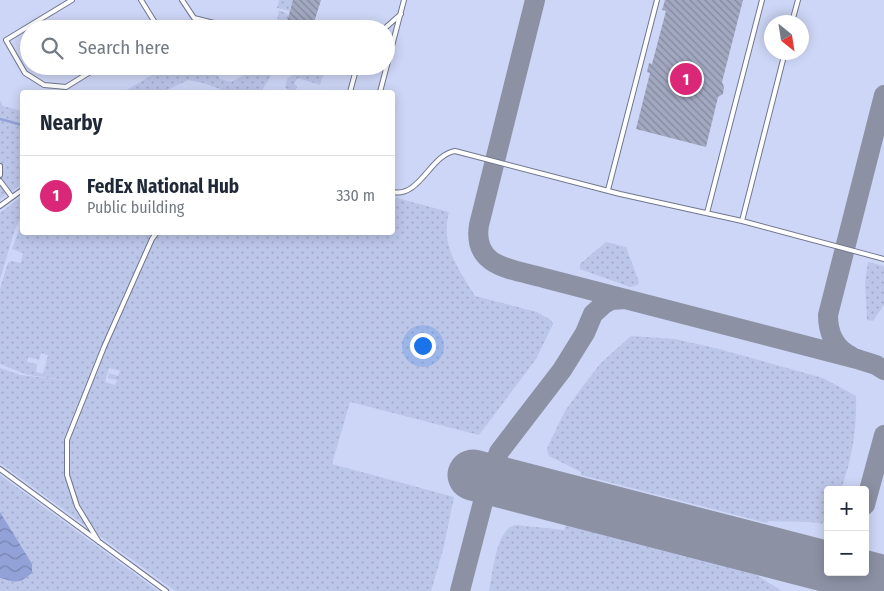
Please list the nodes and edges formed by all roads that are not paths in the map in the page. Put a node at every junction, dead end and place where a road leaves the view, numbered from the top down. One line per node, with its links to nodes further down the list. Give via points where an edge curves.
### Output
1 (72, 0): 10 (lane)
2 (142, 0): 11 (lane)
3 (182, 0): 12 (lane, via 194,18)
4 (404, 0): 8 (lane)
5 (657, 0): 27 (lane)
6 (762, 0): 32 (lane)
7 (798, 0): 9 (lane)
8 (401, 14): 13 (lane); 15 (lane)
9 (794, 15)
10 (39, 20)
11 (154, 20)
12 (202, 20)
13 (394, 20)
14 (20, 32): 17 (lane, via 6,40)
15 (395, 39)
16 (783, 60): 33 (lane)
17 (20, 64)
18 (28, 75): 19 (lane, via 44,86 66,87)
19 (85, 75)
20 (355, 75): 22 (lane)
21 (385, 75): 23 (lane)
22 (351, 90)
23 (381, 90)
24 (0, 166): 25 (lane)
25 (0, 175)
26 (0, 181): 30 (lane)
27 (608, 190): 29 (lane, via 455,150 444,155 409,190); 32 (lane)
28 (20, 191): 30 (lane)
29 (395, 192)
30 (12, 197): 31 (lane)
31 (0, 206)
32 (707, 213): 33 (lane)
33 (742, 221): 35 (lane)
34 (155, 235): 37 (lane, via 104,347 67,440 67,475 77,506)
35 (884, 259)
36 (0, 469): 37 (lane)
37 (99, 542): 38 (lane)
38 (166, 591)

